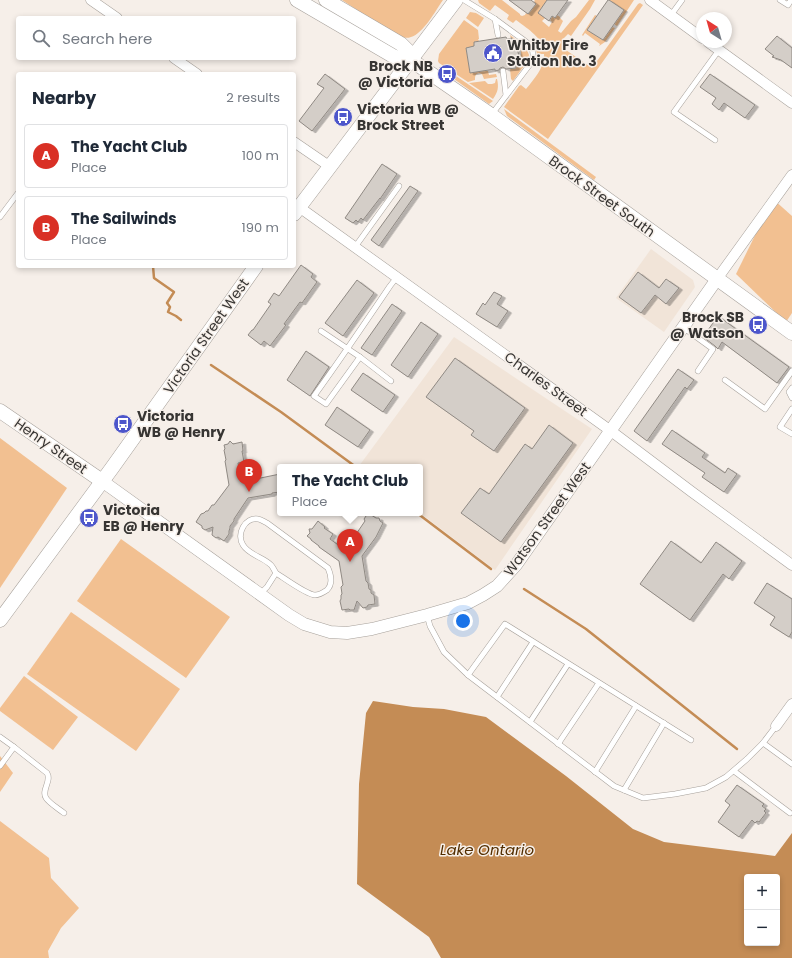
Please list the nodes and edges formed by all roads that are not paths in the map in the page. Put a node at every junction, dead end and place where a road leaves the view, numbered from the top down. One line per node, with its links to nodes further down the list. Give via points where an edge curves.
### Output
1 (91, 0): 11 (street)
2 (297, 0): 18 (main road, Brock Street South, via 393,56)
3 (326, 0): 18 (main road, Brock Street South, via 402,44)
4 (456, 0): 18 (main road)
5 (464, 0): 12 (lane)
6 (650, 0): 10 (street)
7 (682, 0): 10 (lane)
8 (780, 0): 9 (lane, via 788,5)
9 (791, 0)
10 (671, 15): 13 (street)
11 (114, 16)
12 (495, 19): 14 (lane); 21 (lane, via 528,43 533,54 531,63)
13 (696, 34)
14 (498, 36)
15 (716, 48): 16 (street)
16 (719, 50): 22 (street); 24 (lane, via 674,112)
17 (177, 60): 20 (street)
18 (411, 60): 23 (main road, Brock Street South); 26 (main road)
19 (503, 71): 21 (lane)
20 (194, 72)
21 (506, 95): 23 (lane)
22 (792, 103)
23 (491, 115): 35 (main road, Brock Street South)
24 (715, 140)
25 (296, 143): 26 (street)
26 (329, 166): 30 (main road)
27 (792, 175): 35 (street)
28 (399, 186): 32 (lane)
29 (16, 196): 31 (lane)
30 (296, 210): 32 (street, Charles Street)
31 (0, 217)
32 (355, 247): 34 (street, Charles Street)
33 (255, 268): 51 (main road, Victoria Street West)
34 (397, 277): 39 (lane); 49 (street, Charles Street)
35 (717, 279): 36 (street, Watson Street West); 38 (main road, Brock Street South)
36 (683, 328): 41 (lane, via 713,349); 49 (street, Watson Street West)
37 (321, 331): 39 (lane)
38 (792, 333)
39 (348, 348): 40 (lane); 40 (lane, via 314,396 326,404)
40 (360, 357): 44 (lane)
41 (698, 371)
42 (792, 371): 43 (lane, via 765,409)
43 (725, 380)
44 (391, 381)
45 (792, 388): 46 (lane, via 789,392)
46 (792, 398)
47 (792, 409): 50 (lane, via 780,427)
48 (0, 411): 51 (main road, Henry Street)
49 (611, 431): 52 (street, Charles Street); 55 (street, Watson Street West, via 516,566 483,596)
50 (792, 434)
51 (102, 481): 54 (street, Watson Street West); 56 (main road, Victoria Street West)
52 (792, 564)
53 (276, 573): 53 (lane, via 271,565 242,544 240,532 251,519 260,519 267,523 328,568 330,584 323,592 315,595); 54 (lane)
54 (260, 595): 55 (street, Watson Street West, via 304,624 330,632 359,632)
55 (427, 615): 59 (lane, via 444,652)
56 (0, 620)
57 (533, 642): 58 (lane); 59 (lane, via 505,624); 61 (lane)
58 (568, 664): 60 (lane); 64 (lane)
59 (468, 675): 61 (lane)
60 (599, 683): 63 (lane); 70 (lane)
61 (497, 697): 64 (lane)
62 (792, 704): 66 (street)
63 (636, 706): 65 (lane); 75 (lane)
64 (530, 722): 70 (lane)
65 (664, 724): 68 (lane); 76 (lane)
66 (776, 726): 69 (lane)
67 (0, 737): 71 (lane)
68 (691, 740)
69 (763, 743): 72 (lane); 74 (lane)
70 (558, 744): 75 (lane)
71 (14, 747): 73 (lane); 77 (lane, via 47,773 47,798)
72 (792, 764)
73 (0, 766)
74 (734, 771): 76 (lane, via 706,788 675,794 643,798); 78 (lane)
75 (595, 772): 76 (lane)
76 (624, 790)
77 (64, 812)
78 (790, 813)

